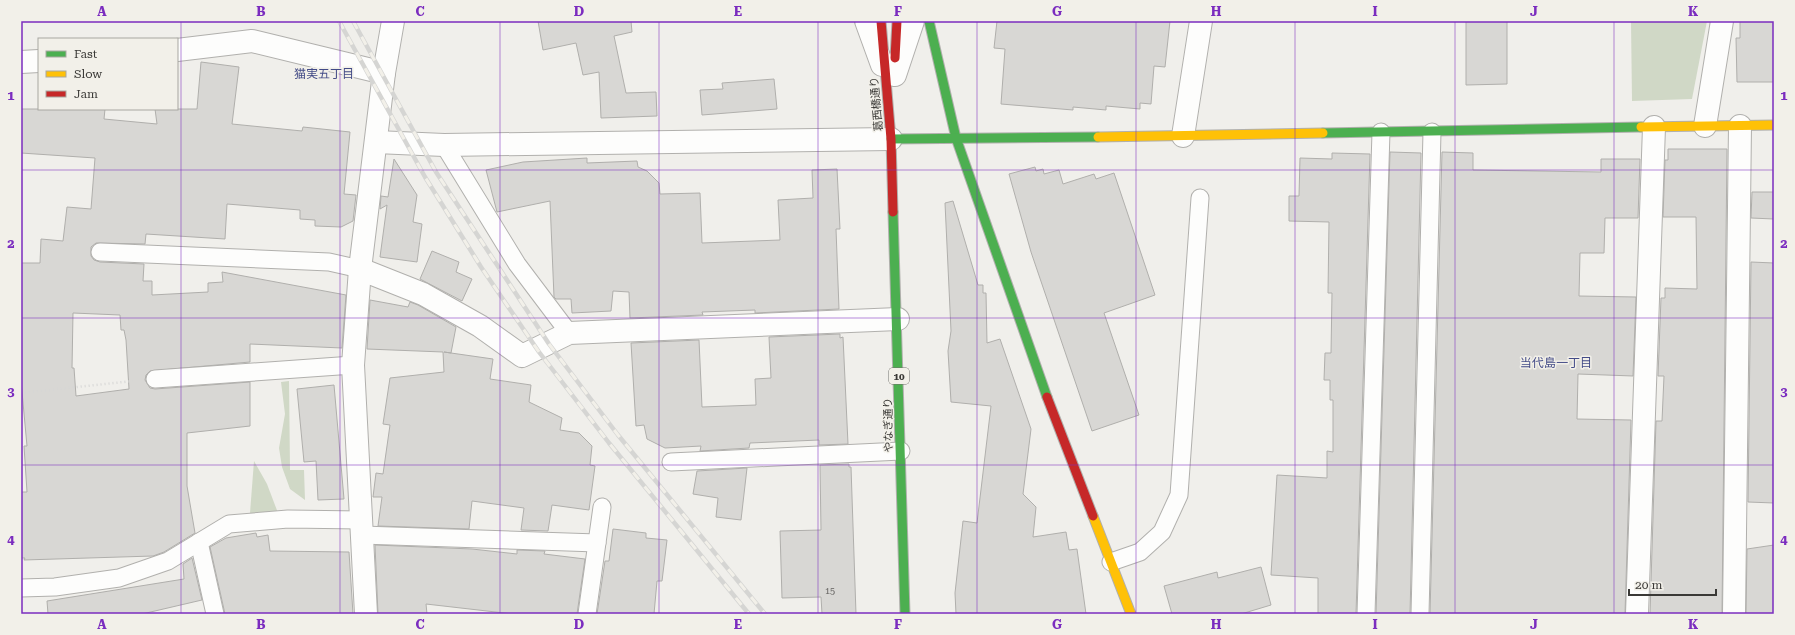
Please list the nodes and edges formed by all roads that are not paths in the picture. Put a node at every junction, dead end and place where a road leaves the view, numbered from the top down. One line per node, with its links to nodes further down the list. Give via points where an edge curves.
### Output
1 (393, 21): 12 (street)
2 (866, 21): 13 (street)
3 (881, 21): 13 (street, 葛西橋通り / 10)
4 (897, 21): 13 (street, 葛西橋通り / 10)
5 (913, 21): 13 (street)
6 (929, 21): 21 (street)
7 (1201, 21): 20 (street)
8 (1722, 21): 15 (street)
9 (178, 50): 12 (street, via 252,41)
10 (38, 61): 11 (street)
11 (21, 62)
12 (384, 73): 23 (street)
13 (890, 75): 22 (street, 葛西橋通り / 10)
14 (1774, 125): 16 (street)
15 (1706, 126): 16 (street); 17 (street)
16 (1740, 126): 48 (street)
17 (1654, 127): 19 (street); 47 (street)
18 (1381, 132): 19 (street); 20 (street); 45 (lane)
19 (1432, 132): 46 (lane)
20 (1183, 136): 21 (street)
21 (956, 138): 22 (street); 38 (street, via 1037,372)
22 (891, 139): 24 (street); 28 (street, やなぎ通り / 10)
23 (376, 142): 24 (street); 27 (street)
24 (444, 145): 29 (lane, via 518,264)
25 (1200, 198): 38 (lane, via 1179,495 1162,532 1140,552)
26 (100, 252): 27 (lane, via 329,262)
27 (360, 269): 29 (street, via 423,294 480,326 522,356); 30 (street)
28 (898, 319): 29 (street); 32 (street, やなぎ通り / 10)
29 (569, 333)
30 (353, 365): 31 (lane); 35 (street)
31 (155, 379)
32 (901, 451): 33 (lane); 43 (street, やなぎ通り / 10)
33 (671, 462)
34 (602, 507): 37 (lane)
35 (361, 528): 36 (lane, via 288,519 229,524); 37 (lane); 41 (street)
36 (200, 542): 39 (lane, via 168,561 119,578 55,587); 40 (lane)
37 (597, 543): 42 (lane)
38 (1111, 562): 44 (street)
39 (21, 588)
40 (215, 614)
41 (366, 614)
42 (587, 614)
43 (905, 614)
44 (1131, 614)
45 (1366, 614)
46 (1420, 614)
47 (1637, 614)
48 (1734, 614)

